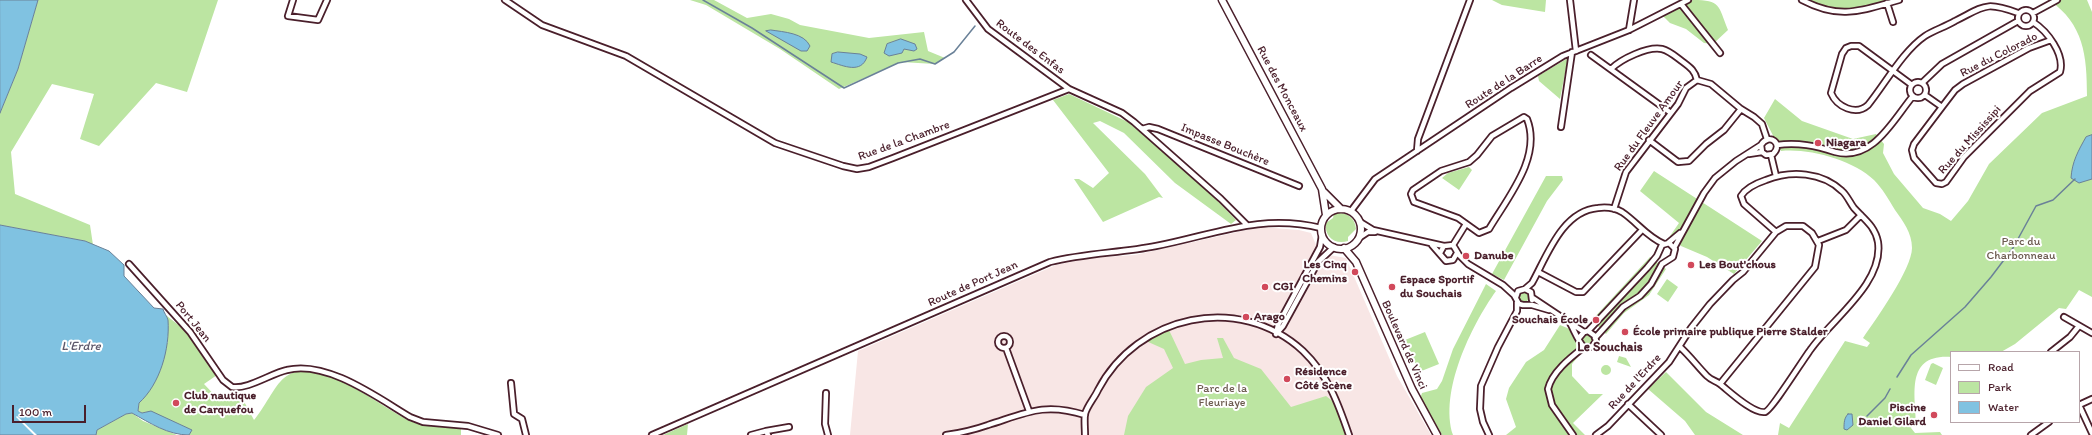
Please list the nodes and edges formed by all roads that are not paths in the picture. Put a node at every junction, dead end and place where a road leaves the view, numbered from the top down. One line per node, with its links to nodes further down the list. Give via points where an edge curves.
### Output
1 (293, 0): 2 (street, via 288,16 318,20)
2 (327, 0)
3 (505, 0): 30 (street, Rue de la Chambre, via 542,25 626,56 775,143 857,169 893,158)
4 (966, 0): 30 (street, Route des Enfas, via 988,30)
5 (1222, 0): 48 (main road, Rue des Monceaux)
6 (1470, 0): 42 (street, via 1418,139)
7 (1570, 0): 22 (street)
8 (1634, 0): 20 (street)
9 (1688, 0): 14 (street, Route de la Barre)
10 (1802, 0): 13 (street, via 1824,10 1841,13)
11 (1899, 0): 13 (street)
12 (2057, 0): 16 (street)
13 (1887, 3): 18 (street)
14 (1681, 4): 20 (street, Route de la Barre); 23 (street)
15 (2018, 13): 16 (street, via 2026,9); 17 (street); 26 (street, via 2002,7 1983,7 1925,36 1914,45)
16 (2033, 13): 19 (street)
17 (2018, 21): 19 (street, via 2025,26); 28 (street, via 1942,64)
18 (1892, 22)
19 (2032, 22): 21 (street, Rue du Mississipi, via 2045,31)
20 (1629, 30): 22 (street, Route de la Barre)
21 (2051, 40): 33 (street, Rue du Colorado, via 2029,48 1963,84); 33 (street, Rue du Mississipi, via 2061,64 2060,72 2030,91 1964,157 1946,182 1938,184 1914,158 1912,150)
22 (1574, 52): 36 (street); 42 (street, Route de la Barre, via 1511,88)
23 (1720, 53)
24 (1591, 55): 25 (street)
25 (1611, 69): 27 (street, via 1618,61 1648,50 1661,49 1671,52 1693,70); 35 (street)
26 (1894, 71): 26 (street, via 1860,46 1846,48 1831,93 1834,99 1850,109 1864,109); 29 (street)
27 (1697, 80): 34 (street, Rue du Fleuve Amour, via 1711,84); 35 (street, Rue du Fleuve Amour, via 1686,88)
28 (1922, 83): 29 (street, via 1916,82); 31 (street, via 1926,88)
29 (1912, 85): 32 (street, via 1910,91)
30 (1069, 89): 37 (street, via 1122,113)
31 (1925, 95): 32 (street, via 1919,98); 33 (street)
32 (1913, 96): 41 (street, via 1876,142 1866,149 1844,153 1808,144)
33 (1942, 107)
34 (1741, 109): 38 (street, Rue du Fleuve Amour, via 1762,124); 39 (street, via 1724,130 1684,163 1678,162)
35 (1671, 113): 39 (street, Rue du Fleuve Amour)
36 (1561, 126)
37 (1142, 129): 47 (street, Impasse Bouchère, via 1158,129); 55 (street)
38 (1768, 139): 40 (street); 41 (street, via 1773,139)
39 (1649, 140): 50 (street, Rue du Fleuve Amour, via 1626,172)
40 (1761, 144): 43 (street); 44 (street)
41 (1778, 145): 45 (street, via 1776,153)
42 (1417, 151): 51 (street, Route de la Barre, via 1375,178)
43 (1762, 152): 44 (street); 45 (street)
44 (1745, 155): 60 (street, via 1715,178)
45 (1771, 155): 46 (street)
46 (1776, 176): 53 (street, via 1805,173 1828,181 1843,192); 61 (street, via 1751,187 1741,196 1744,204)
47 (1299, 186)
48 (1322, 189): 49 (main road, Rue des Monceaux); 52 (main road, Rue des Monceaux)
49 (1342, 209): 51 (main road); 52 (main road, via 1333,210)
50 (1614, 209): 58 (street); 82 (street, via 1593,208 1572,219 1559,233)
51 (1351, 211): 54 (main road)
52 (1326, 215): 57 (main road)
53 (1861, 215): 65 (street, via 1846,230); 108 (street, via 1878,240 1875,267 1844,313 1812,346 1770,410 1760,412)
54 (1360, 222): 59 (street); 63 (main road)
55 (1246, 224): 57 (street, Route de Port Jean, via 1268,222); 123 (street, Route de Port Jean, via 1156,246 1050,262)
56 (1466, 224): 56 (street, via 1479,233 1489,229 1524,169 1532,136 1524,117 1492,136 1478,155 1469,162 1442,172 1413,190 1411,194 1414,202 1458,218); 69 (street)
57 (1321, 228): 62 (main road)
58 (1642, 230): 64 (street); 82 (street, via 1583,292 1576,292)
59 (1379, 232): 63 (street, via 1368,232); 67 (street)
60 (1682, 232): 68 (street); 73 (street)
61 (1776, 232): 65 (street, via 1786,226 1797,225 1808,229); 103 (street, Rue de l'Erdre, via 1743,272 1710,304)
62 (1322, 235): 71 (main road, via 1327,243); 99 (street, via 1320,247 1278,325)
63 (1359, 238): 66 (main road)
64 (1655, 240): 68 (street); 74 (street)
65 (1818, 241): 108 (street, via 1818,258 1810,275)
66 (1354, 243): 72 (main road); 79 (main road, Boulevard de Vinci, via 1353,253)
67 (1429, 243): 70 (street); 75 (street)
68 (1666, 244): 73 (street); 74 (street)
69 (1453, 245): 70 (street); 76 (street)
70 (1444, 246): 75 (street)
71 (1334, 247): 72 (main road); 99 (street, via 1318,262 1283,326)
72 (1344, 248): 79 (main road, Boulevard de Vinci)
73 (1674, 248): 78 (street, via 1673,257)
74 (1659, 250): 78 (street, via 1661,257); 97 (street, via 1647,268)
75 (1440, 253): 77 (street, via 1444,260)
76 (1457, 253): 77 (street); 81 (street)
77 (1453, 260): 81 (street)
78 (1668, 260): 100 (street, via 1662,264 1651,284 1640,296 1623,307)
79 (1356, 262): 129 (main road, Boulevard de Vinci, via 1412,389)
80 (129, 264): 121 (street, Port Jean, via 190,332 228,384 242,386 286,370 318,370 339,377 423,422 468,426)
81 (1468, 264): 84 (street)
82 (1538, 272): 83 (street)
83 (1532, 283): 85 (street); 87 (street)
84 (1503, 285): 86 (street); 89 (street)
85 (1525, 289): 86 (street); 87 (street)
86 (1518, 291): 89 (street)
87 (1531, 292): 88 (street)
88 (1533, 298): 90 (street); 92 (street)
89 (1516, 300): 91 (street); 93 (street)
90 (1528, 304): 91 (street); 92 (street)
91 (1523, 306): 93 (street)
92 (1549, 310): 95 (street)
93 (1517, 312): 130 (street, via 1481,386 1480,408)
94 (2064, 317): 96 (street)
95 (1570, 323): 97 (street); 101 (street)
96 (2079, 326): 98 (street); 105 (street)
97 (1586, 332): 100 (street, via 1593,334); 101 (street)
98 (2092, 333)
99 (1276, 334): 115 (street, via 1247,322 1222,318 1197,319 1165,328 1124,354 1103,381); 128 (street, via 1301,350 1323,374 1332,390)
100 (1595, 338): 102 (street, via 1592,347)
101 (1579, 340): 102 (street); 106 (street)
102 (1584, 347): 106 (street)
103 (1680, 347): 108 (street, via 1707,376); 111 (street, Rue de l'Erdre, via 1650,383)
104 (1006, 348): 114 (street)
105 (2052, 351)
106 (1572, 356): 118 (street, via 1556,374 1548,389 1552,405)
107 (511, 383): 122 (street, via 514,414 522,419)
108 (1720, 384)
109 (826, 393): 125 (street, via 825,424)
110 (2092, 399): 112 (street)
111 (1628, 404): 133 (street, Rue de l'Erdre); 134 (street)
112 (2080, 405)
113 (2080, 407): 120 (street)
114 (1029, 411): 115 (street, via 1059,409); 126 (street, via 986,426)
115 (1085, 415): 127 (street)
116 (2048, 423): 135 (street)
117 (788, 427): 119 (street)
118 (1570, 430): 131 (street); 132 (street)
119 (767, 433): 124 (street)
120 (2092, 433)
121 (498, 435)
122 (526, 435)
123 (652, 435)
124 (751, 435)
125 (828, 435)
126 (946, 435)
127 (1085, 435)
128 (1348, 435)
129 (1436, 435)
130 (1489, 435)
131 (1573, 435)
132 (1577, 435)
133 (1596, 435)
134 (1661, 435)
135 (2031, 435)

